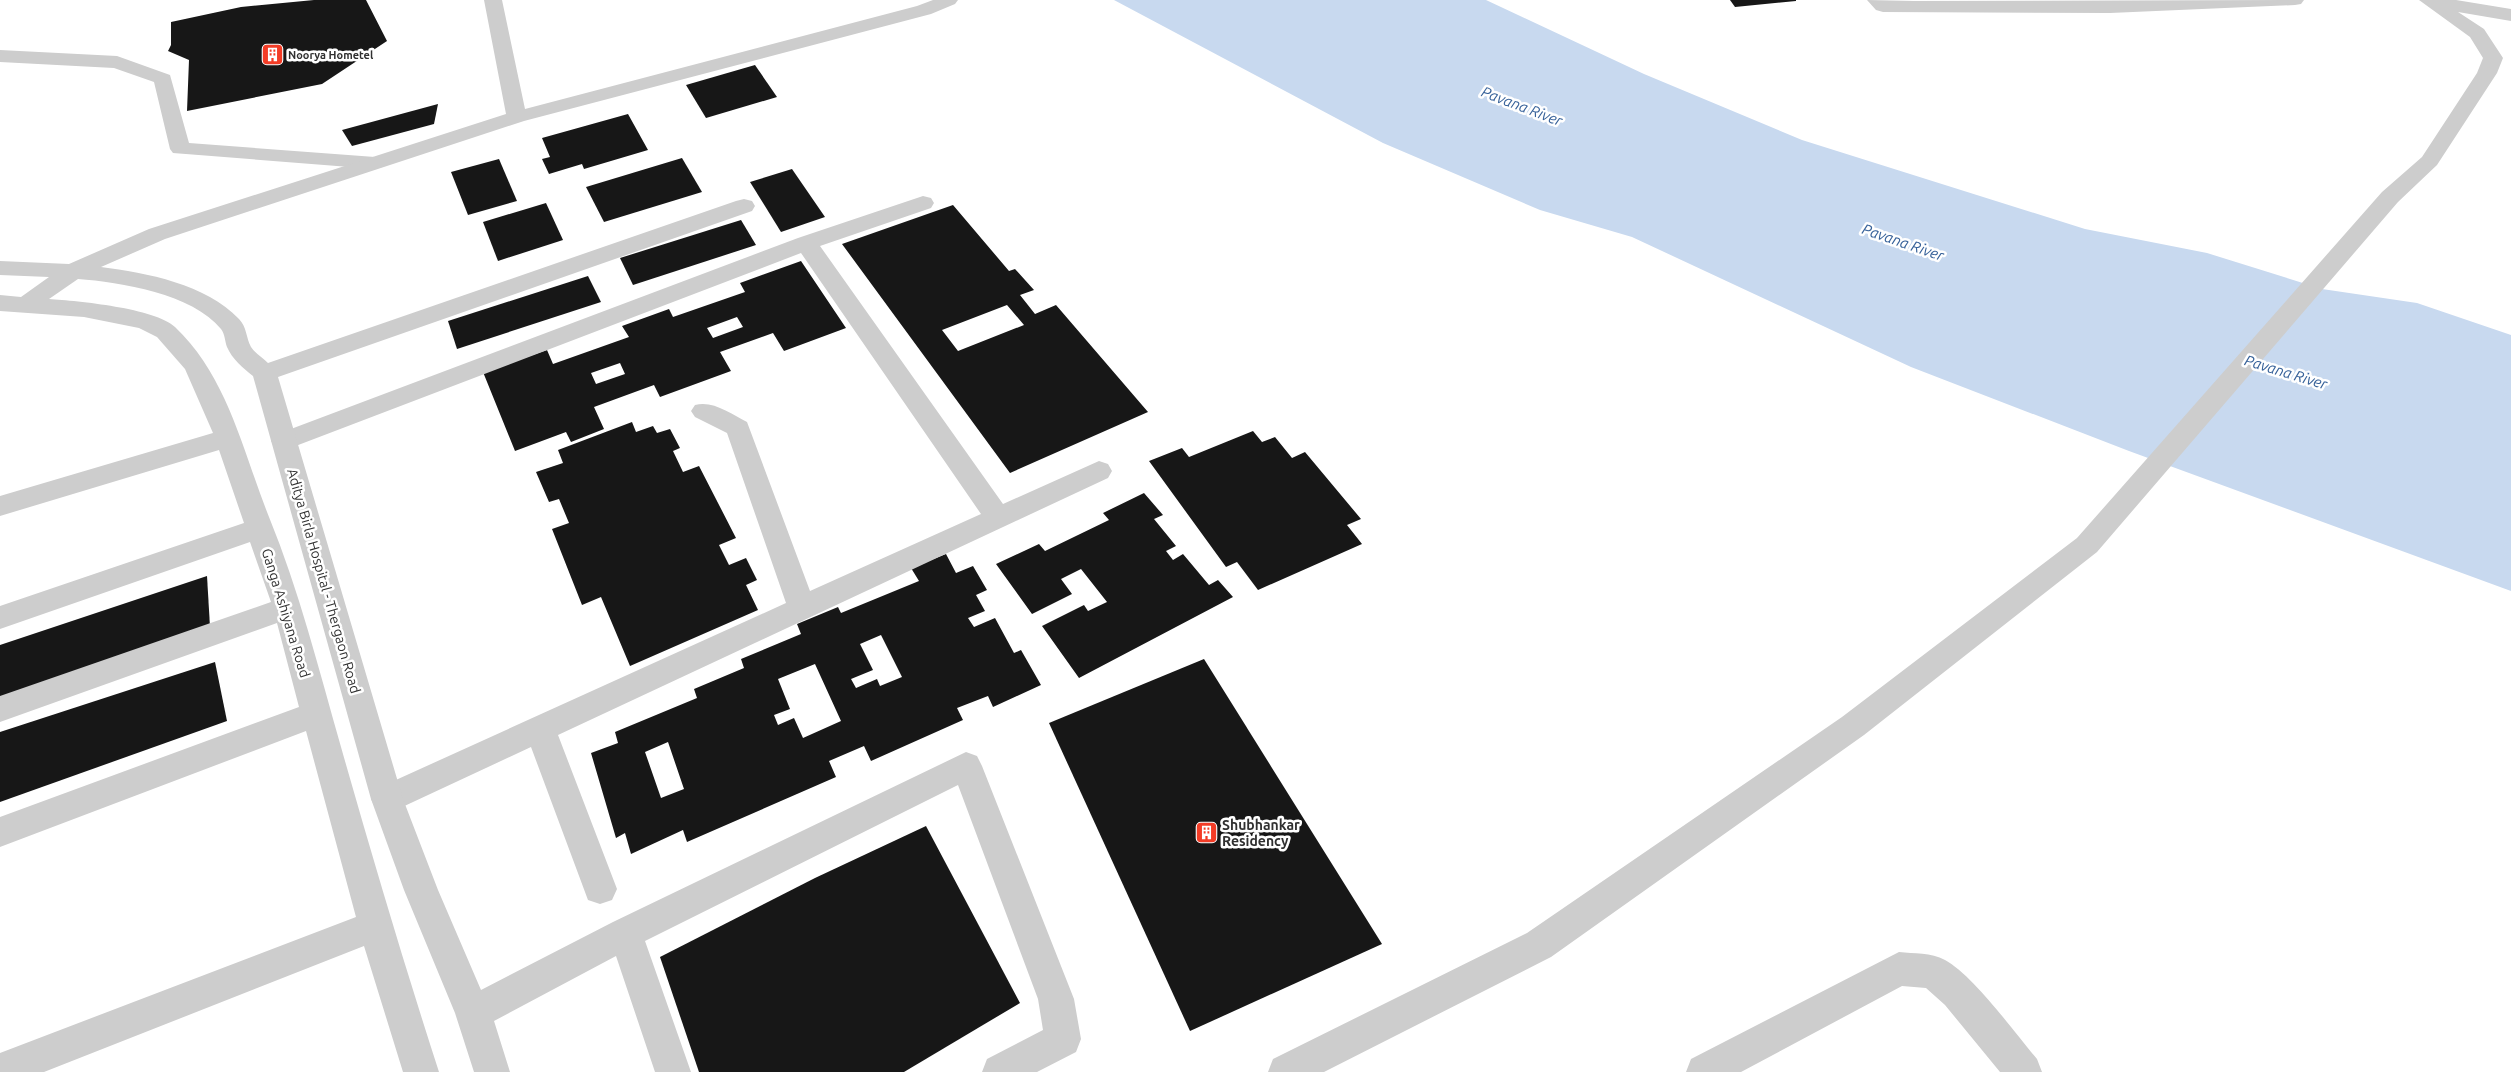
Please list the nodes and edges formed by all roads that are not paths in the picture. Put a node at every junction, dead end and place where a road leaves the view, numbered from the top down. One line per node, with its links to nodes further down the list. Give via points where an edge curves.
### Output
1 (493, 0): 9 (street)
2 (949, 0): 9 (street, via 924,10)
3 (1876, 0): 4 (street, via 1884,6 1914,8)
4 (2295, 0)
5 (2428, 0): 42 (street, via 2477,33 2493,58 2487,73 2430,161 2390,197 2087,545 1853,726 1539,945)
6 (2437, 0): 7 (street, via 2472,10)
7 (2511, 15)
8 (0, 56): 10 (street, via 117,62 163,79 180,149)
9 (517, 117): 10 (street)
10 (375, 163): 15 (street, via 157,234)
11 (922, 204): 13 (street)
12 (744, 206): 17 (street)
13 (806, 242): 20 (street); 23 (street)
14 (0, 268): 15 (street, Aditya Birla Hospital - Thergaon Road)
15 (75, 270): 16 (street); 17 (street, Aditya Birla Hospital - Thergaon Road, via 145,281 173,290 208,308 231,325 240,349)
16 (12, 304): 19 (street, Ganga Ashiyana Road, via 84,309 145,322 165,331 196,366)
17 (264, 373): 20 (street, Aditya Birla Hospital - Thergaon Road)
18 (704, 411): 26 (street, via 738,428)
19 (228, 438): 22 (street); 24 (street, Ganga Ashiyana Road)
20 (284, 442): 31 (street, Aditya Birla Hospital - Thergaon Road)
21 (1099, 471): 23 (street)
22 (0, 506)
23 (998, 517): 26 (street)
24 (261, 528): 25 (street, Ganga Ashiyana Road); 27 (street)
25 (287, 608): 28 (street); 29 (street, Ganga Ashiyana Road)
26 (802, 608): 30 (street)
27 (0, 618)
28 (0, 709)
29 (316, 714): 32 (street); 34 (street, Ganga Ashiyana Road)
30 (540, 729): 31 (street); 33 (street)
31 (387, 799): 36 (street, Aditya Birla Hospital - Thergaon Road)
32 (0, 832)
33 (600, 889)
34 (375, 926): 37 (street); 38 (street, Ganga Ashiyana Road)
35 (625, 933): 36 (street); 40 (street); 41 (street, via 966,766 1056,998 1063,1038)
36 (473, 1013): 39 (street, Aditya Birla Hospital - Thergaon Road)
37 (0, 1071)
38 (421, 1072)
39 (492, 1072)
40 (674, 1072)
41 (1000, 1072)
42 (1286, 1072)
43 (1704, 1072): 44 (street, via 1899,969 1933,972 1958,993)
44 (2024, 1072)

